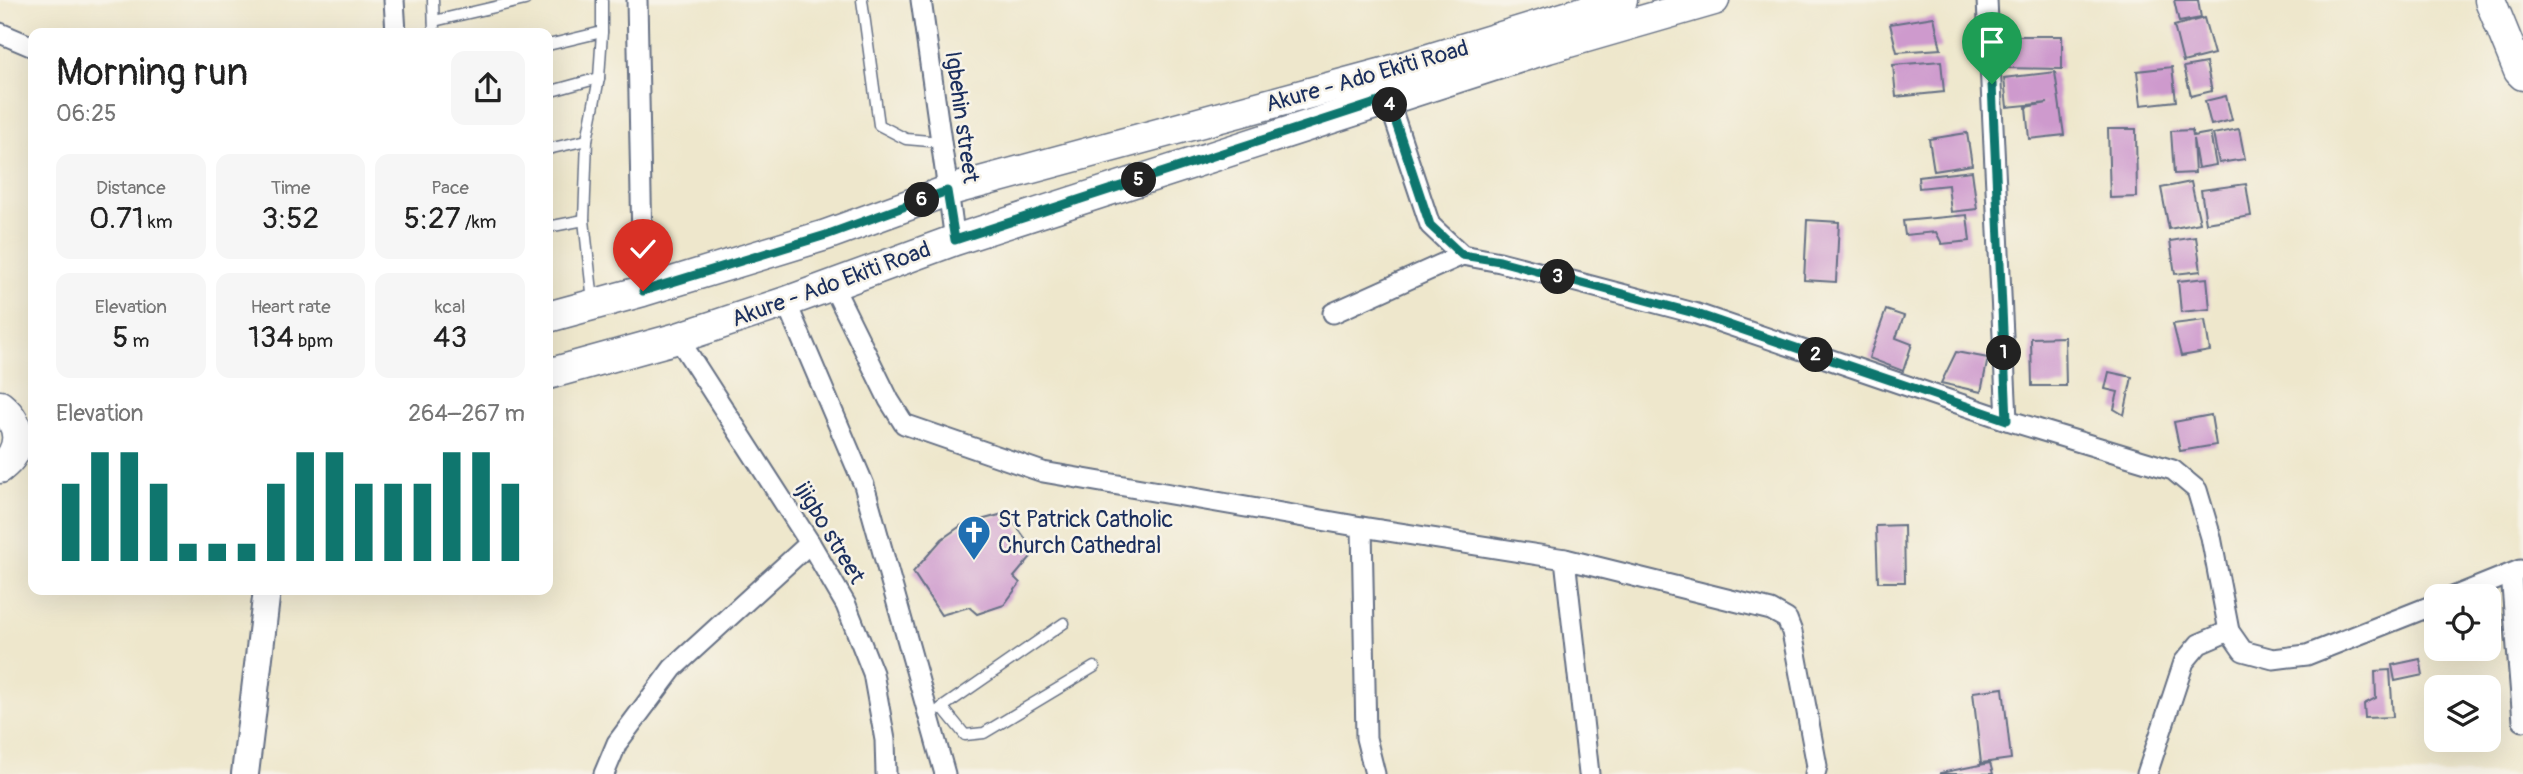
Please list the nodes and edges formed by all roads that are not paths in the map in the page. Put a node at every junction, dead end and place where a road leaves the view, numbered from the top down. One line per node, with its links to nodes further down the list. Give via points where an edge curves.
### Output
1 (394, 0): 13 (street)
2 (433, 0): 12 (lane)
3 (525, 0): 12 (lane)
4 (601, 0): 15 (lane)
5 (637, 0): 32 (street)
6 (862, 0): 24 (lane, via 879,125 906,139)
7 (921, 0): 24 (street, Igbehin street)
8 (1622, 0): 26 (main road, Akure - Ado Ekiti Road, via 1380,74)
9 (1714, 0): 22 (main road, Akure - Ado Ekiti Road)
10 (1987, 0): 40 (street)
11 (2490, 0): 19 (main road)
12 (434, 21): 14 (lane)
13 (396, 28)
14 (434, 28)
15 (602, 32): 17 (lane); 20 (lane)
16 (0, 33): 18 (street)
17 (553, 44)
18 (28, 45)
19 (2523, 75)
20 (599, 78): 21 (lane); 23 (lane)
21 (553, 91)
22 (1388, 99): 29 (main road, Akure - Ado Ekiti Road); 30 (street, via 1430,225)
23 (587, 140): 25 (lane); 27 (lane)
24 (941, 142): 26 (street, Igbehin street)
25 (553, 148)
26 (947, 191): 29 (street, Igbehin street); 32 (main road, Akure - Ado Ekiti Road, via 826,235)
27 (584, 220): 28 (lane); 34 (lane)
28 (553, 226)
29 (955, 240): 31 (main road, Akure - Ado Ekiti Road)
30 (1462, 255): 35 (street); 40 (street, via 1694,313)
31 (832, 284): 33 (main road, Akure - Ado Ekiti Road); 42 (street, via 904,424 1043,472)
32 (643, 291): 34 (main road, Akure - Ado Ekiti Road)
33 (786, 302): 37 (main road, Akure - Ado Ekiti Road); 52 (street, via 864,485)
34 (593, 305): 36 (main road, Akure - Ado Ekiti Road)
35 (1333, 313)
36 (553, 316)
37 (678, 338): 38 (main road, Akure - Ado Ekiti Road); 43 (street, ijigbo street)
38 (553, 373)
39 (14, 412): 41 (main road, via 18,439)
40 (2007, 420): 50 (street, via 2173,470 2197,490)
41 (9, 467)
42 (1362, 527): 44 (street); 58 (street, via 1366,738)
43 (810, 543): 55 (street, via 673,668 617,743); 56 (street, ijigbo street, via 846,605 873,673)
44 (1565, 559): 59 (street); 60 (street, via 1771,610 1787,619)
45 (2517, 571): 46 (street); 53 (street)
46 (2485, 584)
47 (266, 595): 54 (main road)
48 (2424, 609): 50 (street, via 2307,655 2273,659 2244,651)
49 (1064, 623): 52 (lane)
50 (2230, 631): 61 (street, via 2199,644 2184,662)
51 (1094, 667): 52 (lane, via 984,733 965,735)
52 (936, 713): 57 (street)
53 (2523, 721)
54 (246, 774)
55 (604, 774)
56 (886, 774)
57 (945, 774)
58 (1374, 774)
59 (1588, 774)
60 (1815, 774)
61 (2147, 774)

